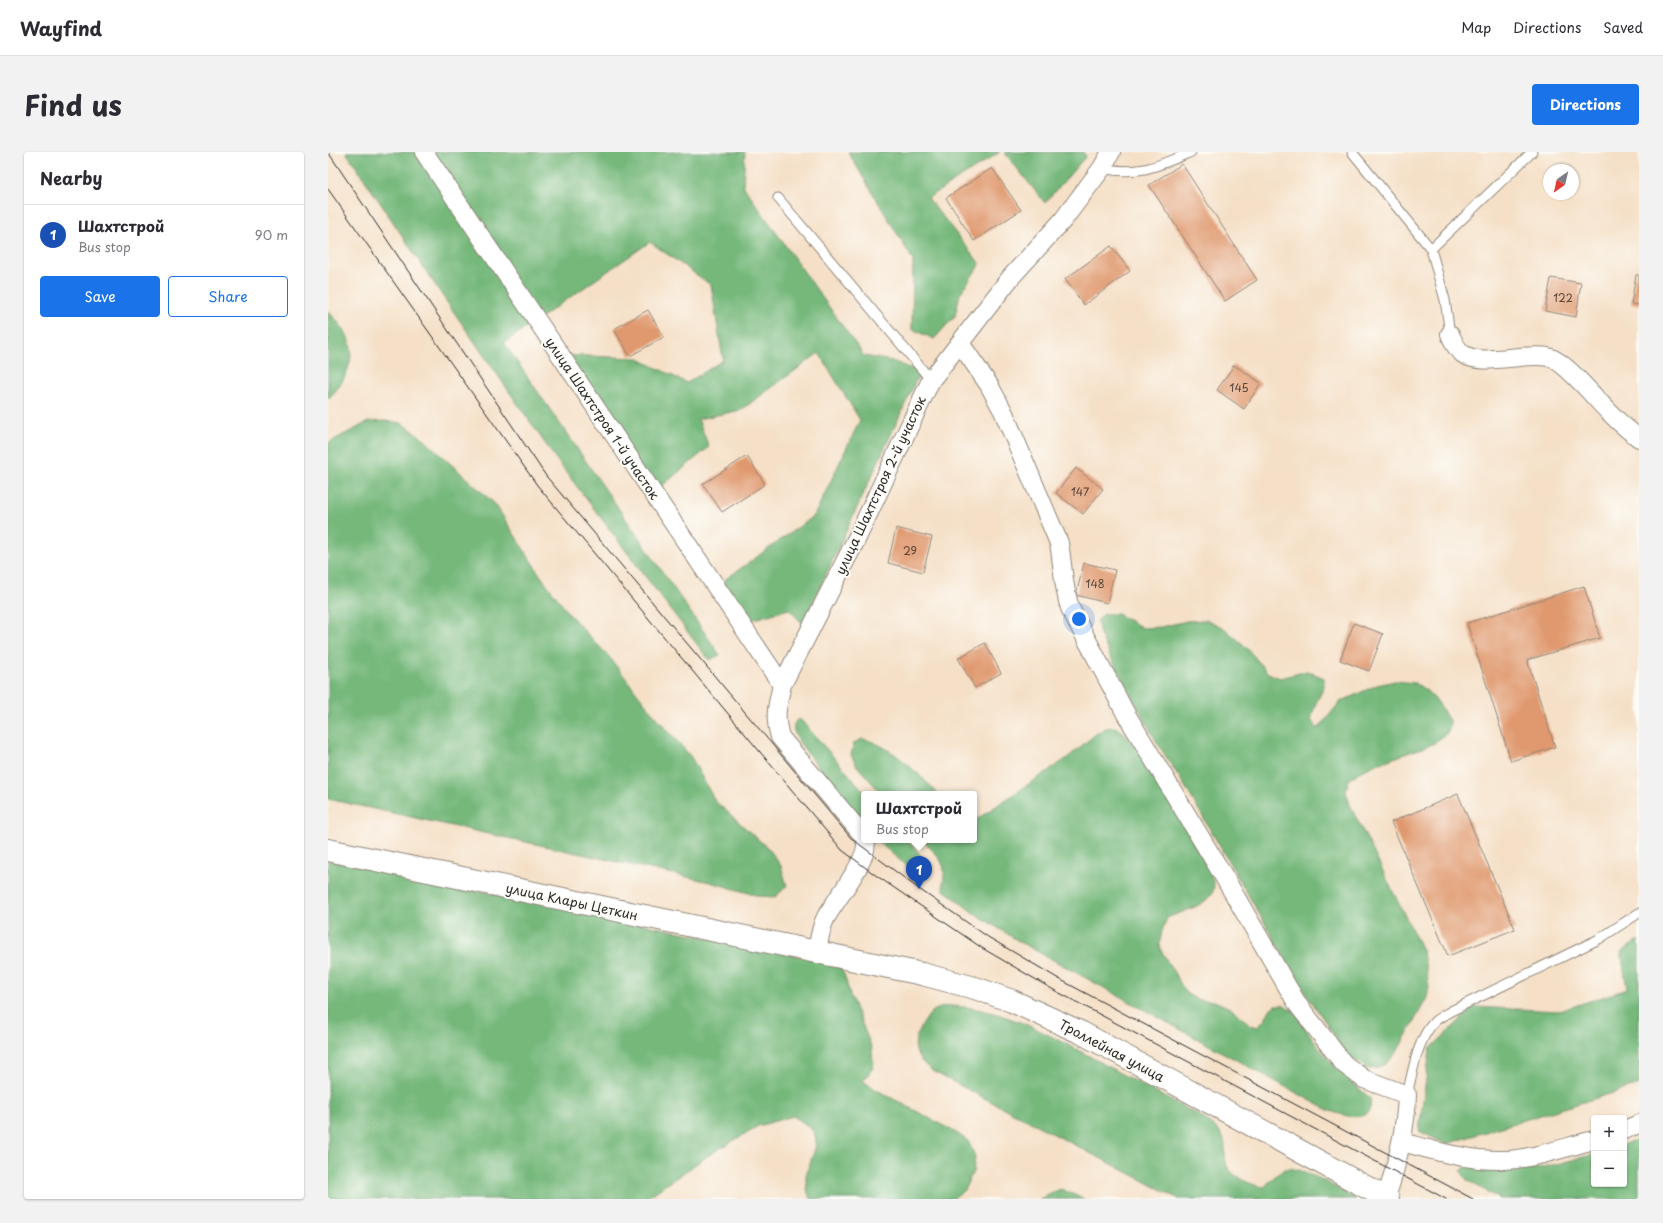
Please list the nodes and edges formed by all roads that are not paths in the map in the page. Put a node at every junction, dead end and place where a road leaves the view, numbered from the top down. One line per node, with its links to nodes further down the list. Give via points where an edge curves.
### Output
1 (424, 152): 13 (street, улица Шахтстроя 1-й участок)
2 (1111, 152): 6 (street, улица Шахтстроя 2-й участок)
3 (1191, 152): 6 (lane, via 1148,169 1133,172)
4 (1352, 152): 8 (lane)
5 (1532, 152): 8 (lane)
6 (1102, 168): 10 (street, улица Шахтстроя 2-й участок, via 1063,220 1011,277)
7 (778, 198): 11 (lane)
8 (1431, 249): 9 (lane, via 1445,300)
9 (1450, 334): 12 (street, via 1455,346 1463,354 1474,359 1536,355 1550,357 1562,364 1612,415)
10 (960, 344): 11 (street, улица Шахтстроя 2-й участок); 19 (street, via 989,385 1003,411 1059,543 1065,593 1070,608 1126,714 1277,970 1298,1005 1344,1064 1364,1079)
11 (931, 380): 13 (street, улица Шахтстроя 2-й участок, via 856,540)
12 (1639, 438)
13 (782, 684): 14 (street, улица Шахтстроя 2-й участок, via 776,722 780,737)
14 (861, 835)
15 (866, 843): 18 (street, улица Шахтстроя 2-й участок, via 860,864 825,920)
16 (328, 850): 18 (street, улица Клары Цеткин)
17 (1639, 913): 19 (lane, via 1599,939 1435,1021 1420,1048)
18 (817, 952): 24 (street, Троллейная улица, via 922,974 1012,1001 1082,1033)
19 (1407, 1095): 23 (street, via 1407,1114)
20 (1639, 1124): 21 (street)
21 (1627, 1129)
22 (1591, 1141): 23 (street, via 1505,1160 1463,1157)
23 (1402, 1142): 24 (street)
24 (1387, 1199)

